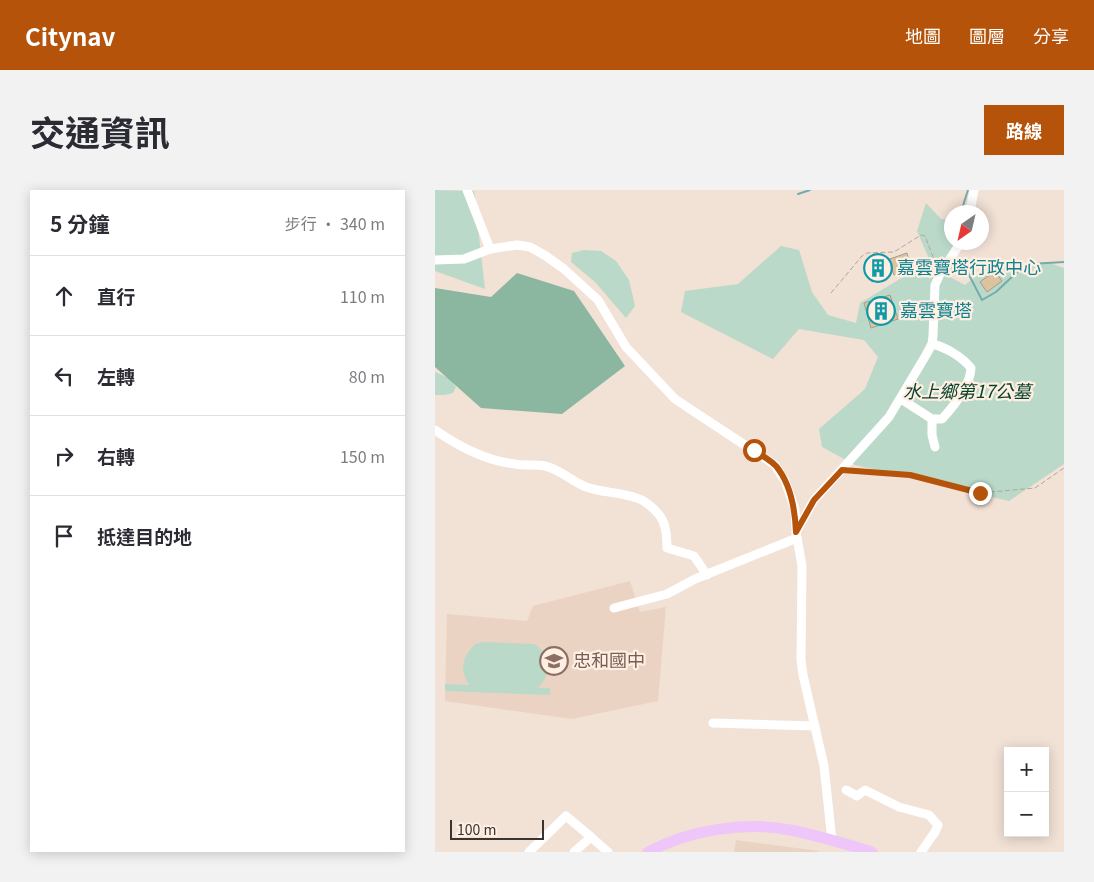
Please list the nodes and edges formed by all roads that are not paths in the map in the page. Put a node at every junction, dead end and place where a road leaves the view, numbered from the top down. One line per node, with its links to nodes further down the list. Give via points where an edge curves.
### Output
1 (467, 190): 4 (street)
2 (974, 190): 3 (street)
3 (971, 205)
4 (490, 249): 6 (street, via 464,259); 12 (street, via 517,245 530,247 564,269 598,300 626,347 675,399 775,465 795,509)
5 (956, 250): 7 (street, via 935,285)
6 (435, 260)
7 (932, 344): 8 (street); 9 (street, via 941,346 971,368 970,379 949,411 942,419)
8 (901, 399): 9 (street); 12 (street, via 889,417 814,500)
9 (932, 419): 11 (street)
10 (435, 430): 13 (street, via 457,445 499,462 547,466 586,487 643,500 663,520 667,548 694,556)
11 (935, 447)
12 (797, 535): 13 (street); 16 (street, via 802,566 801,660)
13 (707, 574): 14 (street, via 667,594)
14 (614, 608)
15 (713, 723): 16 (street)
16 (815, 726): 19 (street, via 824,766)
17 (846, 790): 25 (street, via 857,796 865,790 899,807 929,815 937,825)
18 (591, 837): 20 (street, via 566,816); 21 (street); 22 (street)
19 (832, 841): 23 (main road, via 790,830 737,827 682,838); 24 (main road)
20 (529, 852)
21 (574, 852)
22 (608, 852)
23 (648, 852)
24 (871, 852)
25 (921, 852)

